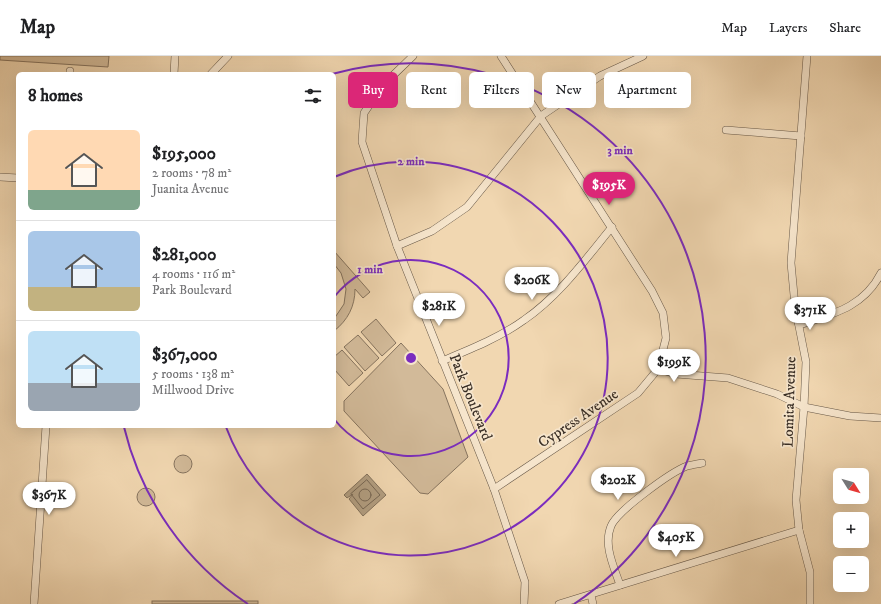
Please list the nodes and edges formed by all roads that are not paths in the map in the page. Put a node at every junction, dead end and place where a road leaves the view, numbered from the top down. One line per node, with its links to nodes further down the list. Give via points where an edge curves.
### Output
1 (175, 56): 7 (street)
2 (228, 56): 8 (street)
3 (413, 56): 15 (street, Park Boulevard, via 383,85 364,113 362,142)
4 (501, 56): 9 (street)
5 (644, 56): 9 (street, via 600,76)
6 (807, 56): 11 (street, Lomita Avenue)
7 (174, 72)
8 (213, 72)
9 (541, 116): 14 (street); 15 (street, via 467,207 432,231)
10 (726, 130): 11 (street)
11 (801, 136): 17 (street, Lomita Avenue, via 791,264)
12 (0, 176): 13 (street)
13 (16, 178)
14 (612, 228): 18 (street, via 564,284 525,320 487,343); 19 (street, via 663,313 666,338)
15 (397, 246): 18 (street, Park Boulevard)
16 (881, 273): 17 (street, via 861,300 834,314)
17 (799, 325): 20 (street, Lomita Avenue, via 806,362)
18 (442, 361): 24 (street, Park Boulevard)
19 (658, 370): 20 (street, via 728,378 777,394); 24 (street, Cypress Avenue, via 638,393)
20 (804, 407): 21 (street, via 850,416); 25 (street, Lomita Avenue, via 796,500)
21 (881, 418)
22 (46, 428): 28 (street)
23 (702, 463): 26 (street, via 686,467 631,502 619,513 611,526 608,541)
24 (494, 489): 29 (street, Park Boulevard, via 525,582)
25 (798, 530): 26 (street); 32 (street, Lomita Avenue, via 810,572)
26 (620, 585): 27 (street)
27 (590, 595): 30 (street); 31 (street)
28 (34, 604)
29 (524, 604)
30 (559, 604)
31 (593, 604)
32 (810, 604)

